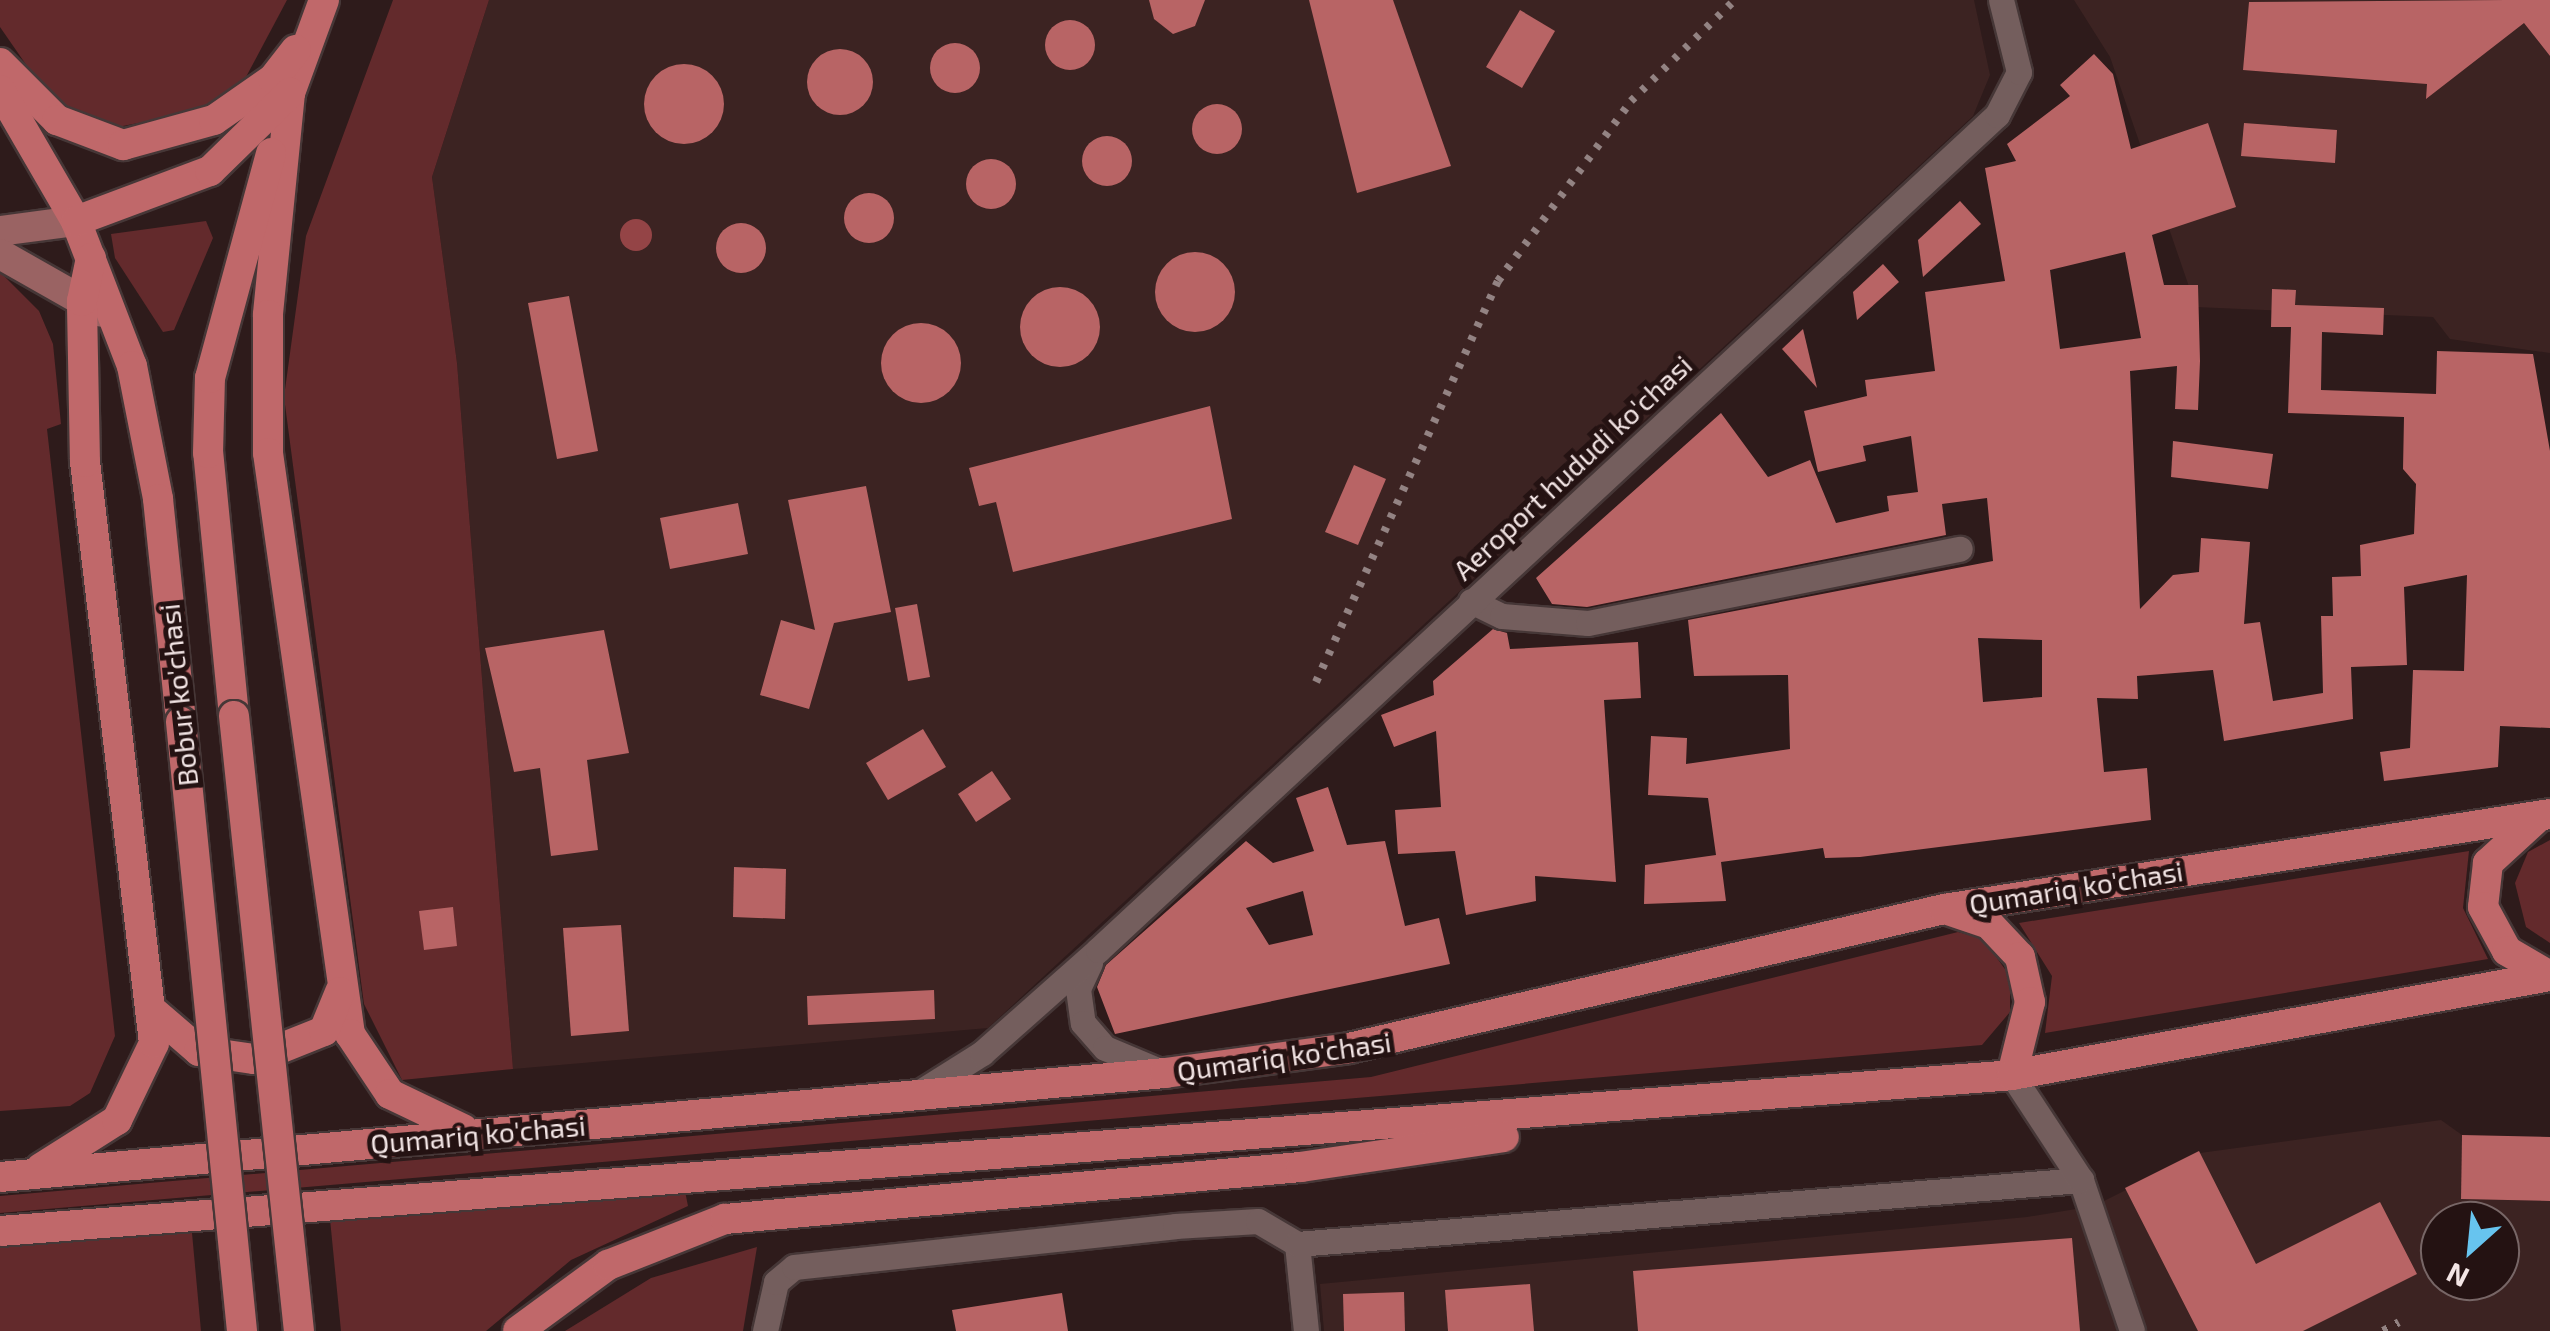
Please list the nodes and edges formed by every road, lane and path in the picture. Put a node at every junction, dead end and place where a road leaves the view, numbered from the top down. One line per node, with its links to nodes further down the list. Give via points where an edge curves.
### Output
1 (2001, 0): 13 (street, Aeroport hududi ko'chasi, via 2020,72 1998,115)
2 (319, 12): 3 (main road, via 250,97 152,143 110,144 68,128); 5 (main road)
3 (0, 63)
4 (0, 90): 6 (main road, Bobur ko'chasi)
5 (290, 93): 6 (main road, via 210,172); 18 (main road, via 268,315 268,453); 32 (main road, Bobur ko'chasi, bridge, via 210,378 208,453)
6 (76, 221): 7 (main road); 9 (main road, Bobur ko'chasi)
7 (0, 230)
8 (0, 254): 10 (main road)
9 (91, 258): 10 (main road); 11 (main road, Bobur ko'chasi)
10 (82, 301): 11 (main road); 19 (main road, via 85,462)
11 (118, 322): 31 (main road, Bobur ko'chasi, bridge, via 151,455)
12 (1960, 549): 13 (street, via 1588,623 1502,616)
13 (1472, 600): 16 (street, Aeroport hududi ko'chasi)
14 (2548, 814): 15 (main road, Qumariq ko'chasi); 17 (main road, via 2498,849 2482,892 2494,938)
15 (1944, 909): 20 (main road, Qumariq ko'chasi, via 1402,1040); 21 (main road, via 1989,924 2020,957 2028,1028)
16 (1098, 950): 20 (street, Aeroport hududi ko'chasi, via 1078,989 1083,1023 1111,1051); 22 (street, Aeroport hududi ko'chasi, via 982,1053)
17 (2550, 976): 21 (main road)
18 (340, 992): 19 (main road, via 324,1030 254,1059 199,1051); 24 (main road, via 360,1056 390,1094 436,1122)
19 (155, 1013): 26 (main road, via 146,1071 117,1120)
20 (1165, 1073): 22 (main road, Qumariq ko'chasi)
21 (2012, 1075): 23 (main road); 25 (street)
22 (917, 1094): 24 (main road, Qumariq ko'chasi)
23 (1761, 1099): 29 (main road); 33 (main road, via 1300,1167 725,1219 608,1265)
24 (494, 1133): 26 (main road, Qumariq ko'chasi)
25 (2057, 1152): 27 (street); 28 (street)
26 (12, 1176)
27 (2081, 1180): 28 (street); 36 (street)
28 (2018, 1186): 30 (street)
29 (0, 1231)
30 (1297, 1244): 34 (street, via 1258,1221 794,1267 776,1282); 35 (street)
31 (242, 1331)
32 (299, 1331)
33 (518, 1331)
34 (765, 1331)
35 (1306, 1331)
36 (2132, 1331)

